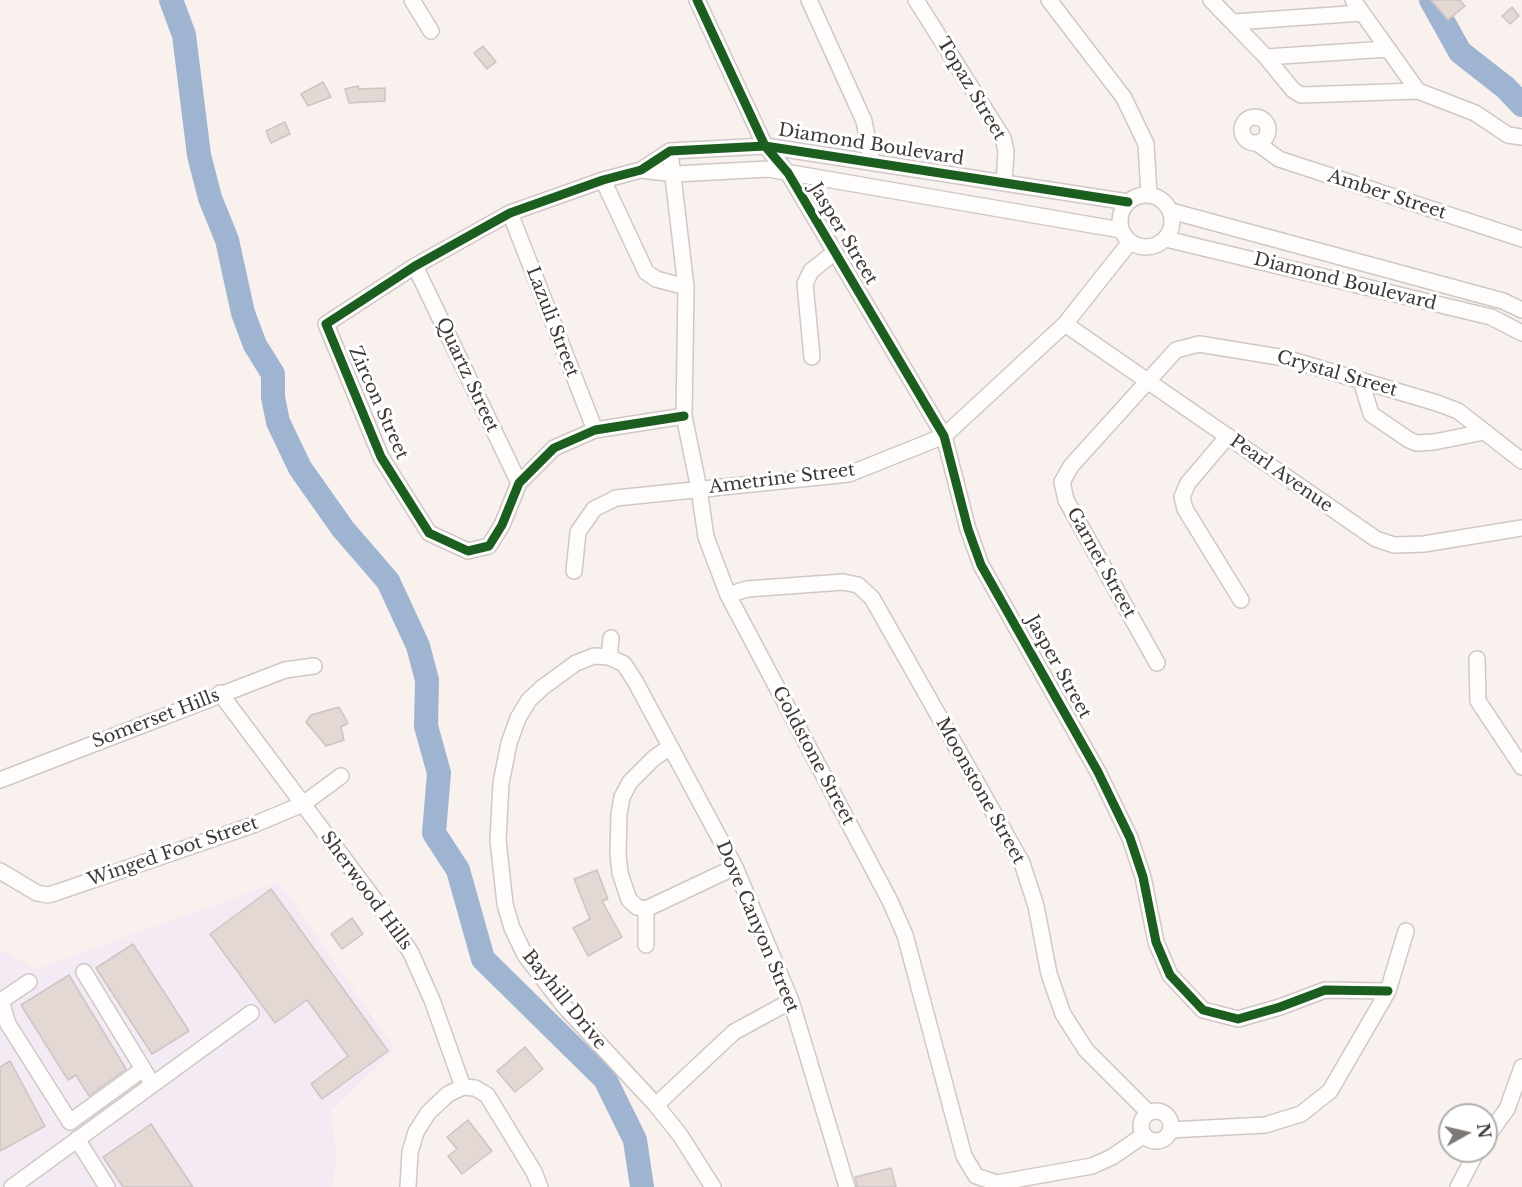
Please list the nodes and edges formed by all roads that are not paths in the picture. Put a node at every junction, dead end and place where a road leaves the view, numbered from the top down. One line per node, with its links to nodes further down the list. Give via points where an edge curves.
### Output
1 (412, 0): 10 (street)
2 (697, 0): 16 (street, Jasper Street)
3 (809, 0): 18 (street, via 864,121)
4 (916, 0): 23 (street, Topaz Street, via 1003,138)
5 (1049, 0): 24 (street, via 1124,98 1146,144)
6 (1211, 0): 9 (street)
7 (1353, 0): 8 (street)
8 (1362, 13): 9 (street); 11 (street)
9 (1234, 22): 12 (street)
10 (431, 31)
11 (1388, 49): 12 (street); 13 (street)
12 (1266, 57): 13 (street, via 1301,95)
13 (1418, 91): 14 (street, via 1475,113 1508,135)
14 (1522, 137)
15 (1257, 143): 30 (street, Amber Street, via 1279,159)
16 (765, 146): 17 (street, Diamond Boulevard); 18 (street, Diamond Boulevard); 20 (street, Jasper Street)
17 (670, 151): 19 (street); 21 (street, Goldstone Street)
18 (872, 162): 23 (street, Diamond Boulevard)
19 (641, 170): 21 (street); 22 (street)
20 (788, 173): 21 (street, via 768,170); 28 (street); 31 (street, Jasper Street)
21 (675, 174): 33 (street, Goldstone Street)
22 (603, 180): 27 (street); 33 (street, via 646,272 656,279)
23 (1004, 183): 25 (street, Diamond Boulevard)
24 (1149, 195): 25 (street); 26 (street, via 1162,200)
25 (1128, 202): 28 (street, via 1121,215)
26 (1171, 211): 29 (street, via 1172,225); 34 (street, Diamond Boulevard, via 1503,301)
27 (510, 213): 32 (street); 41 (street, Lazuli Street)
28 (1126, 236): 29 (street, via 1144,248); 35 (street, Ametrine Street)
29 (1166, 239): 36 (street, Diamond Boulevard, via 1491,318)
30 (1522, 239)
31 (835, 252): 37 (street, via 811,271 805,284); 43 (street, Jasper Street)
32 (415, 266): 46 (street, Quartz Street); 46 (street, Zircon Street, via 326,324 381,457 429,533 468,551 489,546)
33 (686, 287): 40 (street, Goldstone Street)
34 (1522, 310)
35 (1065, 324): 39 (street, Pearl Avenue); 43 (street, Ametrine Street)
36 (1522, 333)
37 (812, 357)
38 (1361, 380): 39 (street, Crystal Street, via 1286,358 1199,344 1176,350); 42 (street, Crystal Street, via 1458,411); 42 (street, via 1371,414 1409,440 1434,442)
39 (1148, 381): 44 (street, Pearl Avenue); 55 (street, Garnet Street, via 1071,466 1062,482 1065,500)
40 (684, 416): 41 (street); 47 (street, Goldstone Street)
41 (595, 430): 46 (street, via 554,448)
42 (1484, 432): 45 (street, Crystal Street)
43 (944, 436): 47 (street, Ametrine Street, via 849,474); 70 (street, Jasper Street, via 981,565 1098,772 1130,838 1143,877 1156,942 1170,975 1203,1010 1238,1019 1325,990)
44 (1228, 436): 48 (street, Pearl Avenue, via 1376,539 1394,545); 51 (street, via 1188,483 1182,497 1185,509)
45 (1522, 461)
46 (519, 483)
47 (699, 489): 49 (street, Ametrine Street, via 616,498 594,509 578,532); 50 (street, Goldstone Street, via 706,537)
48 (1522, 528)
49 (574, 571)
50 (728, 595): 78 (street, Moonstone Street, via 747,589 843,582 858,585 872,598 1022,863 1036,906 1049,974 1063,1014 1086,1050); 81 (street, Goldstone Street, via 906,935 964,1156 976,1176 997,1182 1092,1166)
51 (1241, 600)
52 (611, 638): 53 (street)
53 (609, 657): 58 (street, Dove Canyon Street, via 624,664 636,681); 77 (street, Bayhill Drive, via 594,656 576,663 529,700 518,718 501,783 500,872 512,928 525,955 564,1006)
54 (1477, 659): 59 (street, via 1478,701)
55 (1157, 663)
56 (314, 666): 57 (street, Somerset Hills, via 285,670)
57 (220, 693): 61 (street, Somerset Hills); 62 (street, Sherwood Hills)
58 (670, 747): 63 (street, Dove Canyon Street); 65 (street, via 630,782 619,814 618,854 624,888 629,900)
59 (1522, 767)
60 (341, 776): 62 (street, Winged Foot Street)
61 (0, 780)
62 (303, 804): 64 (street, Winged Foot Street, via 48,895 37,893); 76 (street, Sherwood Hills, via 411,953)
63 (735, 867): 65 (street); 71 (street, Dove Canyon Street)
64 (0, 871)
65 (646, 909): 67 (street)
66 (1406, 931): 70 (street)
67 (646, 945)
68 (84, 972): 74 (street)
69 (29, 982): 74 (street, via 1,1001 8,1024 70,1122)
70 (1388, 991): 80 (street, via 1330,1091 1301,1114 1265,1125)
71 (791, 1001): 77 (street, via 734,1032); 89 (street, Dove Canyon Street)
72 (251, 1013): 75 (street)
73 (1522, 1067): 79 (street, via 1507,1109)
74 (143, 1069): 75 (street)
75 (153, 1085): 82 (street)
76 (463, 1087): 86 (street, via 448,1094 428,1113 416,1132 410,1152); 87 (street, via 487,1095)
77 (656, 1105): 88 (street, Bayhill Drive)
78 (1149, 1113): 80 (street, via 1162,1113); 81 (street, via 1141,1123)
79 (1498, 1121)
80 (1170, 1130): 81 (street, via 1162,1140)
81 (1144, 1136)
82 (77, 1139): 84 (street); 85 (street)
83 (1471, 1163): 90 (street)
84 (12, 1187)
85 (107, 1187)
86 (408, 1187)
87 (540, 1187)
88 (713, 1187)
89 (847, 1187)
90 (1458, 1187)

